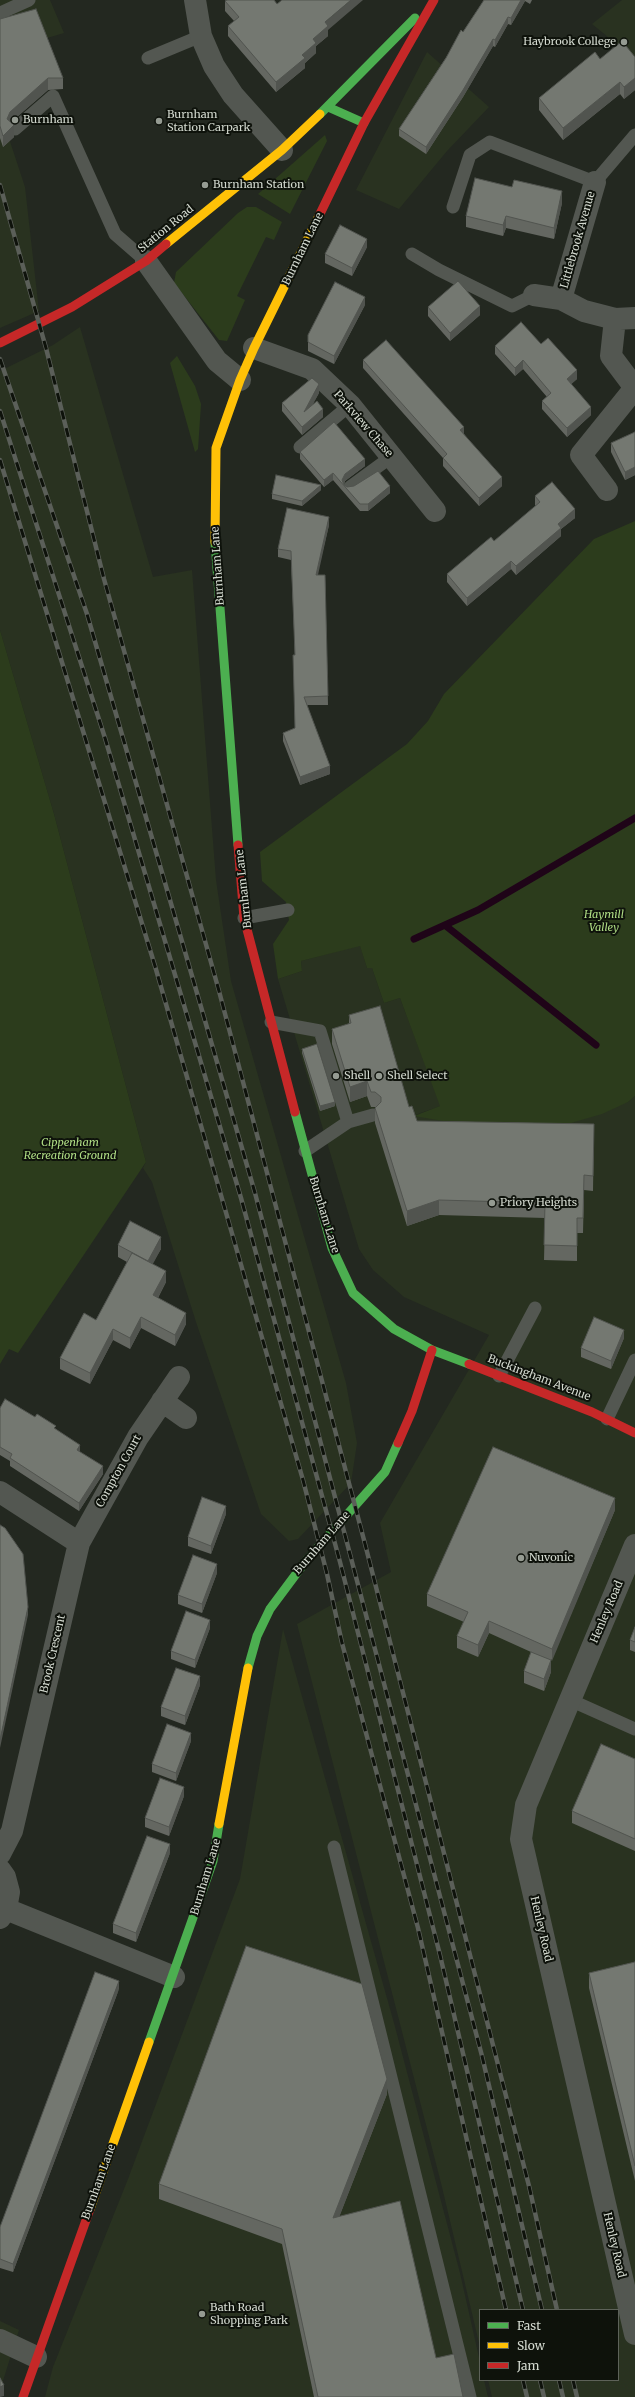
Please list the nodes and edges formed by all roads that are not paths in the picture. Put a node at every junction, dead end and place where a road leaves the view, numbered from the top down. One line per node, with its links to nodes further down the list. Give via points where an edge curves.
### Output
1 (29, 0): 4 (lane)
2 (196, 0): 5 (street)
3 (433, 0): 7 (street, Station Road); 8 (street, Burnham Lane)
4 (0, 13)
5 (201, 36): 6 (lane); 11 (street, via 214,66 233,95)
6 (148, 58)
7 (328, 107): 8 (street); 11 (street, Station Road)
8 (364, 123): 20 (street, Burnham Lane)
9 (15, 129): 15 (lane, via 53,96 115,234)
10 (635, 135): 12 (lane)
11 (282, 150): 15 (street, Station Road)
12 (595, 182): 13 (lane, via 490,142 470,154); 17 (street, Littlebrook Avenue)
13 (453, 207)
14 (412, 254): 16 (lane, via 512,306)
15 (146, 261): 19 (street, Station Road, via 72,307); 21 (street, via 217,360)
16 (534, 295): 17 (street, Littlebrook Avenue)
17 (561, 299): 18 (street, Littlebrook Avenue, via 584,311)
18 (625, 318): 22 (street, Littlebrook Avenue, via 611,356)
19 (0, 343)
20 (254, 348): 21 (street, Burnham Lane); 23 (street, Parkview Chase, via 312,369)
21 (240, 380): 30 (street, Burnham Lane, via 216,448 214,527)
22 (635, 388): 27 (street, Littlebrook Avenue, via 581,455)
23 (350, 405): 24 (lane); 25 (street, Parkview Chase)
24 (300, 447)
25 (391, 457): 26 (lane); 28 (street, Parkview Chase)
26 (350, 487)
27 (607, 490)
28 (435, 511)
29 (288, 910): 30 (lane)
30 (244, 918): 31 (street, Burnham Lane)
31 (271, 1022): 33 (lane, via 320,1031); 34 (street, Burnham Lane)
32 (373, 1115): 33 (lane)
33 (348, 1122): 34 (lane)
34 (304, 1151): 36 (street, Burnham Lane, via 332,1248 353,1293 394,1329)
35 (535, 1308): 38 (lane)
36 (432, 1350): 38 (street, Buckingham Avenue); 53 (street, Burnham Lane, via 412,1411 385,1472 304,1562 270,1609 258,1636 244,1684 213,1861)
37 (635, 1360): 42 (lane)
38 (499, 1376): 42 (street, Buckingham Avenue)
39 (179, 1377): 40 (street, Compton Court)
40 (162, 1401): 41 (street); 45 (street, Compton Court, via 138,1437)
41 (186, 1418)
42 (608, 1419): 43 (street, Buckingham Avenue)
43 (635, 1433)
44 (0, 1492): 45 (street)
45 (79, 1543): 50 (street, Brook Crescent, via 12,1831)
46 (635, 1545): 47 (street, Henley Road)
47 (570, 1700): 48 (lane); 54 (street, Henley Road, via 526,1805 521,1839)
48 (635, 1729)
49 (334, 1847): 58 (lane)
50 (0, 1854)
51 (0, 1870): 52 (street, via 9,1892)
52 (3, 1913): 53 (street)
53 (174, 1977): 56 (street, Burnham Lane)
54 (634, 2329)
55 (0, 2340): 56 (street)
56 (36, 2357): 57 (street, Burnham Lane)
57 (23, 2397)
58 (470, 2397)

